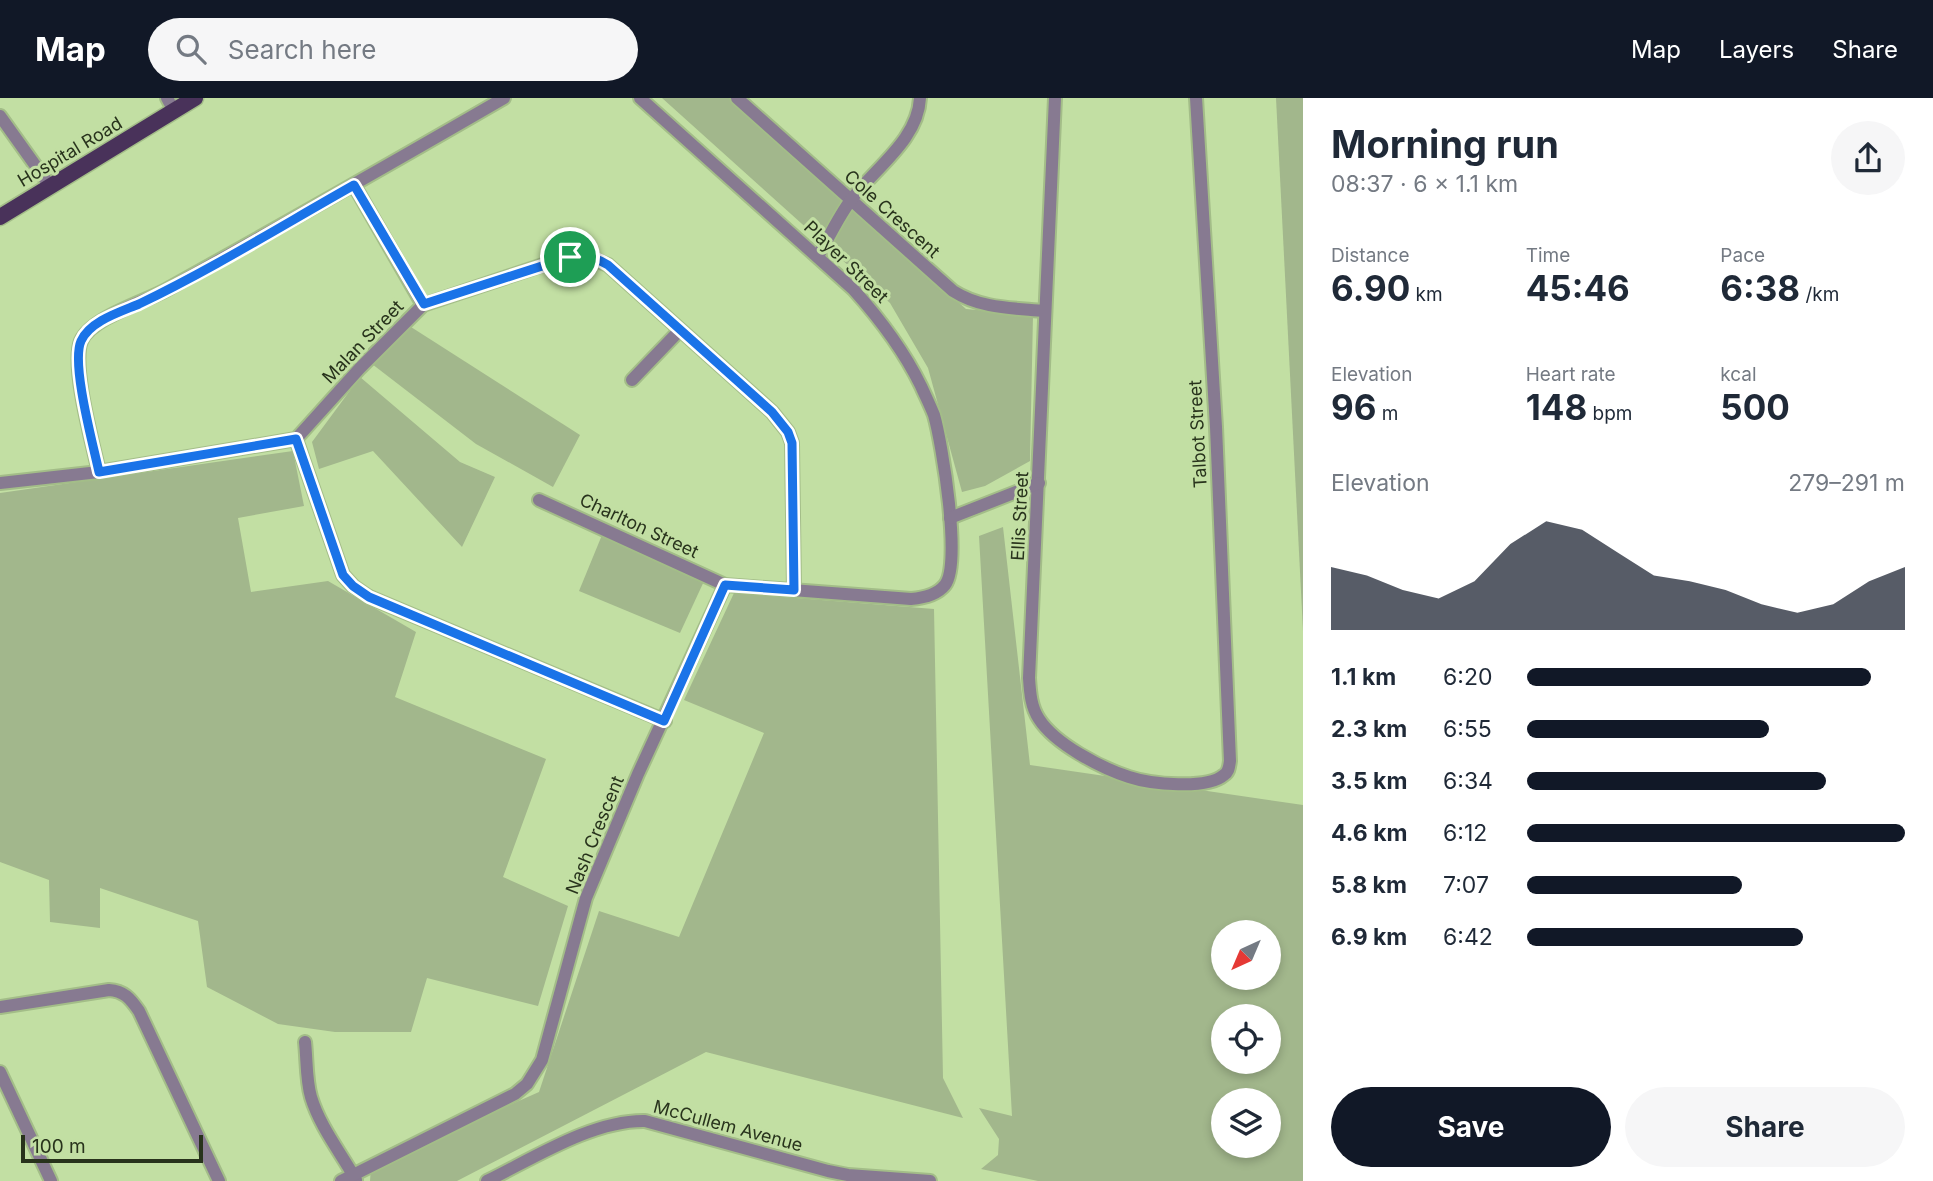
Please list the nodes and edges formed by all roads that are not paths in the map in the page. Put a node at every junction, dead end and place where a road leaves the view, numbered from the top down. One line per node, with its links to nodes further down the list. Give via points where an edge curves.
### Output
1 (195, 98): 8 (main road, Hospital Road)
2 (504, 98): 10 (street)
3 (640, 98): 14 (street, Player Street)
4 (737, 98): 12 (street, Cole Crescent)
5 (920, 98): 12 (street, via 910,130)
6 (1055, 98): 16 (street, Ellis Street)
7 (1196, 98): 28 (street, Talbot Street)
8 (170, 104): 11 (main road, Hospital Road)
9 (0, 116): 11 (street)
10 (354, 185): 15 (street); 20 (street, via 89,331 81,341 79,370)
11 (50, 186): 13 (main road, Hospital Road)
12 (851, 201): 14 (street); 16 (street, Cole Crescent, via 960,296 985,305)
13 (0, 217)
14 (818, 256): 24 (street, Player Street, via 883,323 915,374 941,446)
15 (424, 304): 17 (street, Malan Street, via 584,255 608,265); 19 (street, Malan Street)
16 (1045, 311): 22 (street, Ellis Street)
17 (680, 330): 18 (street); 26 (street, Malan Street, via 772,412 788,432 794,458)
18 (632, 380)
19 (296, 439): 20 (street); 27 (street, via 343,575 353,586 369,597)
20 (99, 472): 21 (street)
21 (0, 482)
22 (1039, 483): 24 (street); 28 (street, Ellis Street, via 1029,678 1040,720 1064,744 1130,777 1205,783 1222,777)
23 (539, 500): 25 (street, Charlton Street)
24 (950, 518): 26 (street, Player Street, via 951,569 945,585 930,596 911,599)
25 (725, 585): 26 (street); 27 (street, Nash Crescent)
26 (794, 590)
27 (664, 721): 32 (street, Nash Crescent, via 586,898 549,1039 534,1075 515,1094)
28 (1229, 768)
29 (0, 1007): 34 (street, via 108,990 130,998)
30 (305, 1042): 32 (street, via 313,1104)
31 (0, 1073): 33 (street)
32 (350, 1179)
33 (51, 1181)
34 (219, 1181)
35 (487, 1181): 36 (street, McCullem Avenue, via 590,1131 645,1121 848,1175)
36 (930, 1181)

